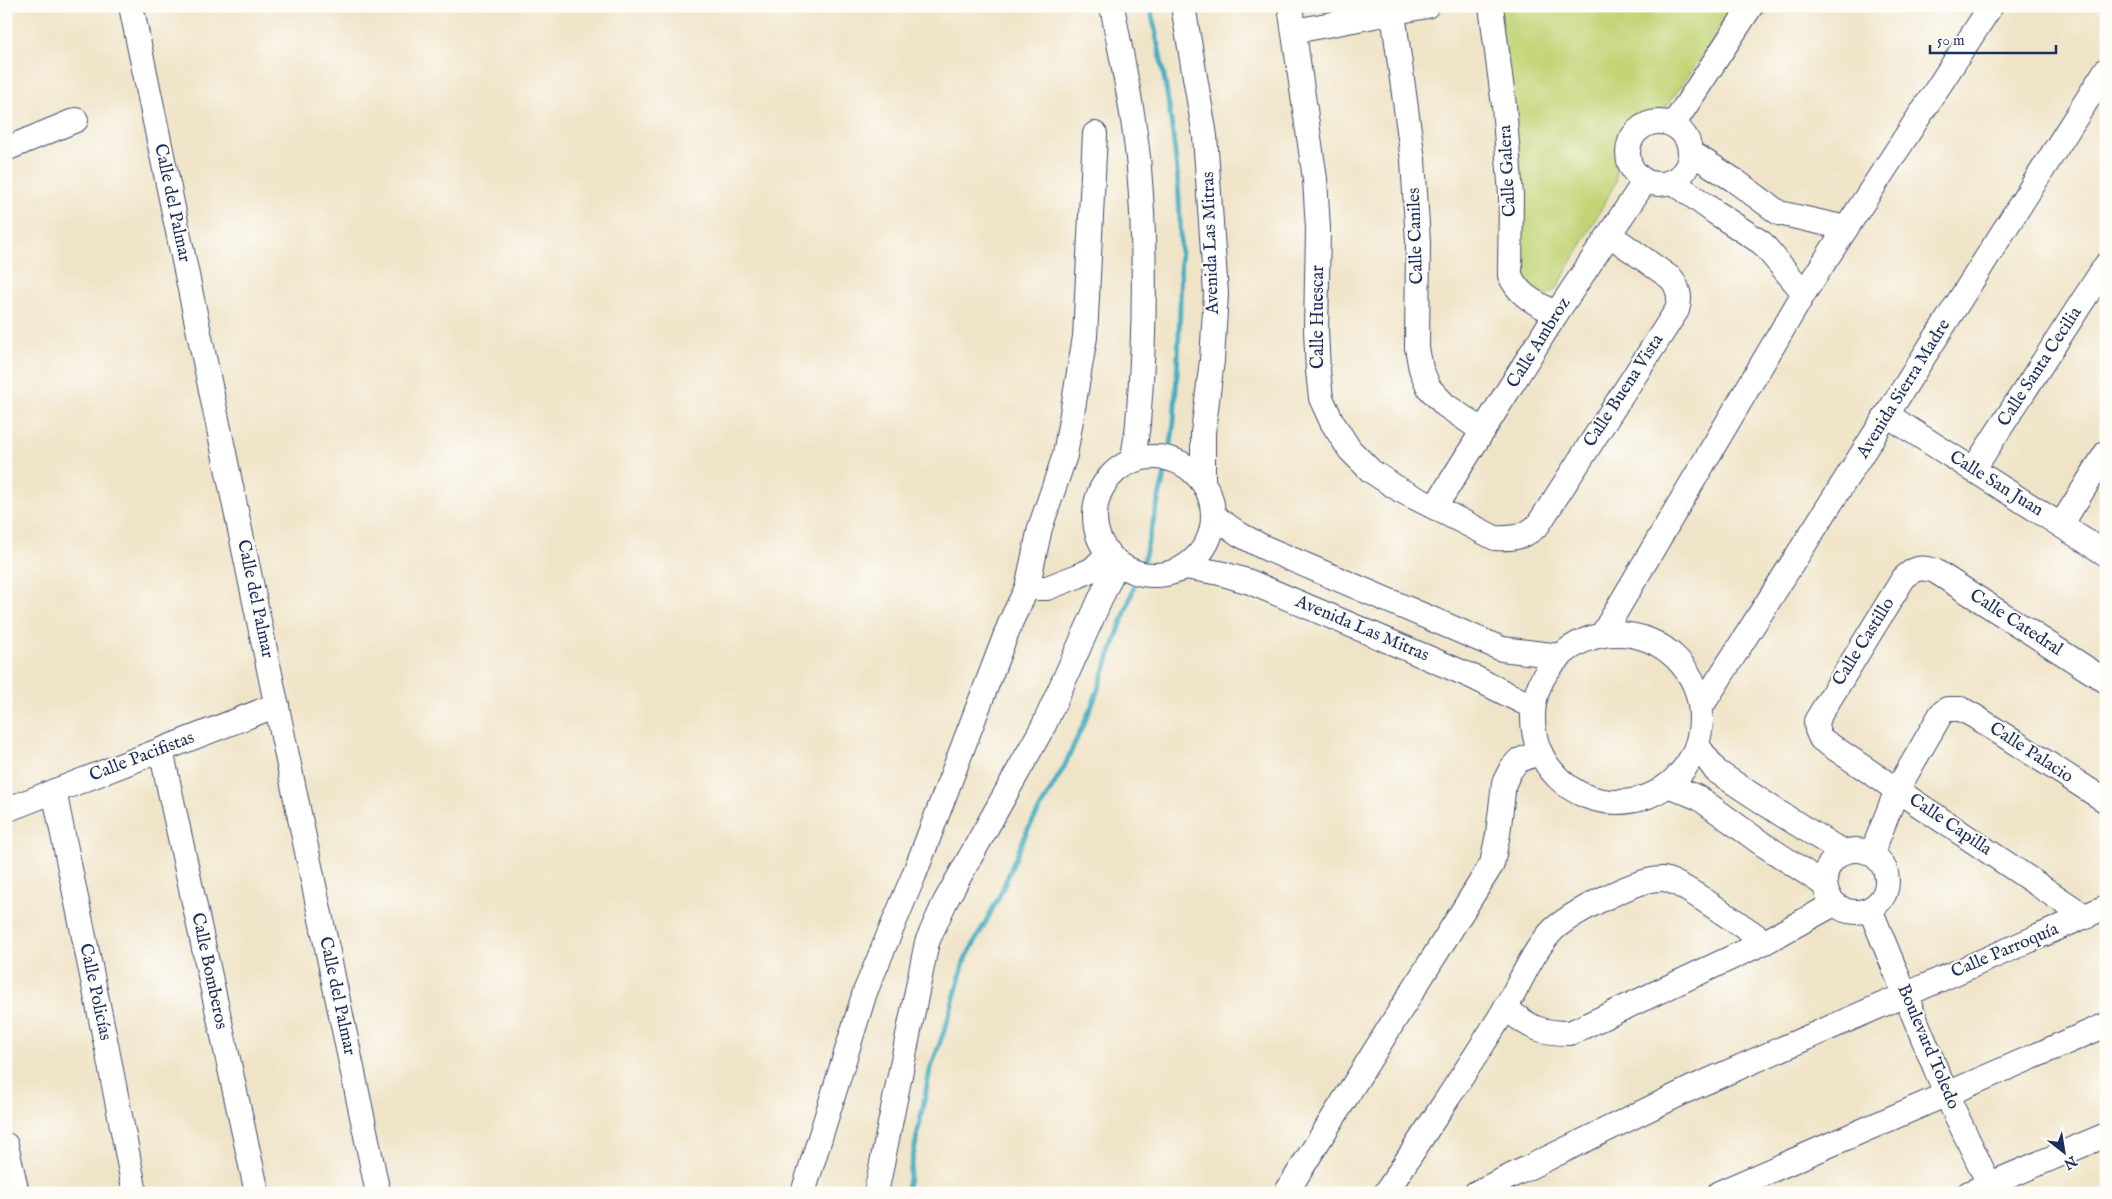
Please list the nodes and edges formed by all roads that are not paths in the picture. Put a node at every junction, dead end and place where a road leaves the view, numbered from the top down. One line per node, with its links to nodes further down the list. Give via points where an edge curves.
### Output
1 (131, 6): 44 (street, Calle del Palmar)
2 (1112, 6): 29 (street, via 1127,84 1139,177 1143,265 1141,363)
3 (1183, 6): 31 (street, Avenida Las Mitras, via 1205,136 1216,294 1203,433)
4 (1290, 6): 10 (street, Calle Huescar)
5 (1427, 6): 9 (street)
6 (1491, 6): 25 (street, Calle Galera, via 1511,196 1510,275 1514,286 1523,295)
7 (1751, 6): 13 (street)
8 (1992, 6): 20 (street)
9 (1393, 13): 10 (street); 27 (street, Calle Caniles, via 1413,160 1420,369 1429,388 1445,405)
10 (1295, 31): 32 (street, Calle Huescar, via 1315,180 1318,228 1316,330 1321,398 1350,450 1371,471)
11 (2106, 70): 26 (street, Avenida Sierra Madre)
12 (76, 120): 15 (street)
13 (1673, 125): 16 (street, via 1688,141); 17 (street, via 1650,123 1631,139 1630,163)
14 (1095, 134): 40 (street, via 1085,337 1065,454 1040,528)
15 (6, 149)
16 (1690, 152): 18 (street, via 1685,169); 19 (street)
17 (1646, 180): 18 (street); 21 (street, Calle Ambroz)
18 (1672, 181): 22 (street)
19 (1779, 213): 20 (street); 22 (street)
20 (1846, 228): 24 (street)
21 (1610, 235): 25 (street, Calle Ambroz); 35 (street, Calle Buena Vista, via 1672,279 1680,296 1677,310 1538,525 1518,537)
22 (1762, 243): 24 (street)
23 (2106, 264): 30 (street, Calle Santa Cecilia)
24 (1804, 292): 41 (street)
25 (1556, 314): 27 (street, Calle Ambroz)
26 (1887, 415): 30 (street, Calle San Juan); 45 (street, Avenida Sierra Madre)
27 (1483, 431): 32 (street, Calle Ambroz)
28 (2106, 453): 34 (street)
29 (1133, 460): 31 (street, via 1159,456 1172,459 1184,464); 37 (street, via 1111,475 1098,497 1095,521 1102,544)
30 (1973, 470): 34 (street, Calle San Juan)
31 (1203, 481): 33 (street, via 1213,504)
32 (1435, 507): 35 (street, Calle Huescar)
33 (1214, 516): 38 (street, via 1206,545); 42 (street, Avenida Las Mitras, via 1263,547 1502,649)
34 (2061, 525): 36 (street, Calle San Juan)
35 (1496, 538)
36 (2106, 554)
37 (1113, 558): 38 (street, via 1138,573 1149,575); 40 (street, via 1047,588); 77 (street, via 1044,725 927,942)
38 (1185, 567): 46 (street, Avenida Las Mitras, via 1220,572 1250,582 1474,677)
39 (1926, 567): 43 (street, Calle Catedral); 47 (street, Calle Castillo, via 1912,570 1903,579 1816,721)
40 (1027, 588): 76 (street, via 1011,621 914,875 865,992)
41 (1602, 635): 42 (street, via 1580,642); 45 (street, via 1633,635 1662,646 1685,668)
42 (1560, 656): 46 (street, via 1542,679)
43 (2106, 681)
44 (277, 705): 49 (street, Calle Pacifistas); 75 (street, Calle del Palmar)
45 (1701, 706): 48 (street)
46 (1533, 708): 50 (street)
47 (1816, 730): 53 (street, Calle Capilla, via 1821,739)
48 (1697, 745): 51 (street); 52 (street, via 1680,773)
49 (160, 750): 54 (street, Calle Pacifistas); 74 (street, Calle Bomberos)
50 (1540, 752): 52 (street, via 1556,777 1596,799 1626,801 1655,793); 78 (street, via 1518,761 1511,769 1504,783 1492,864)
51 (1716, 771): 55 (street); 58 (street)
52 (1668, 785): 55 (street)
53 (1898, 790): 56 (street, Calle Palacio, via 1941,714 1954,707 1974,716); 59 (street); 62 (street, Calle Capilla)
54 (54, 791): 57 (street, Calle Pacifistas); 73 (street, Calle Policías)
55 (1699, 798): 60 (street)
56 (2106, 801)
57 (6, 810)
58 (1843, 852): 59 (street, via 1863,850); 60 (street, via 1828,866 1825,875)
59 (1872, 853): 61 (street, via 1880,859 1888,877 1888,887 1878,904)
60 (1830, 894): 61 (street, via 1851,912); 63 (street)
61 (1870, 909): 64 (street, Boulevard Toledo)
62 (2096, 912): 64 (street, Calle Parroquía)
63 (1765, 942): 65 (street, via 1570,1033 1541,1031); 65 (street, via 1686,889 1663,878 1646,881 1599,900 1555,929 1540,945)
64 (1904, 994): 67 (street, Boulevard Toledo); 79 (street, Calle Parroquía, via 1692,1088)
65 (1505, 1008): 71 (street)
66 (2106, 1025): 67 (street)
67 (1946, 1094): 70 (street, Boulevard Toledo); 80 (street)
68 (2106, 1135): 70 (street)
69 (6, 1145): 72 (street)
70 (1979, 1188)
71 (1395, 1189)
72 (17, 1193)
73 (135, 1193)
74 (257, 1193)
75 (378, 1193)
76 (803, 1193)
77 (876, 1193)
78 (1286, 1193)
79 (1476, 1193)
80 (1719, 1193)

